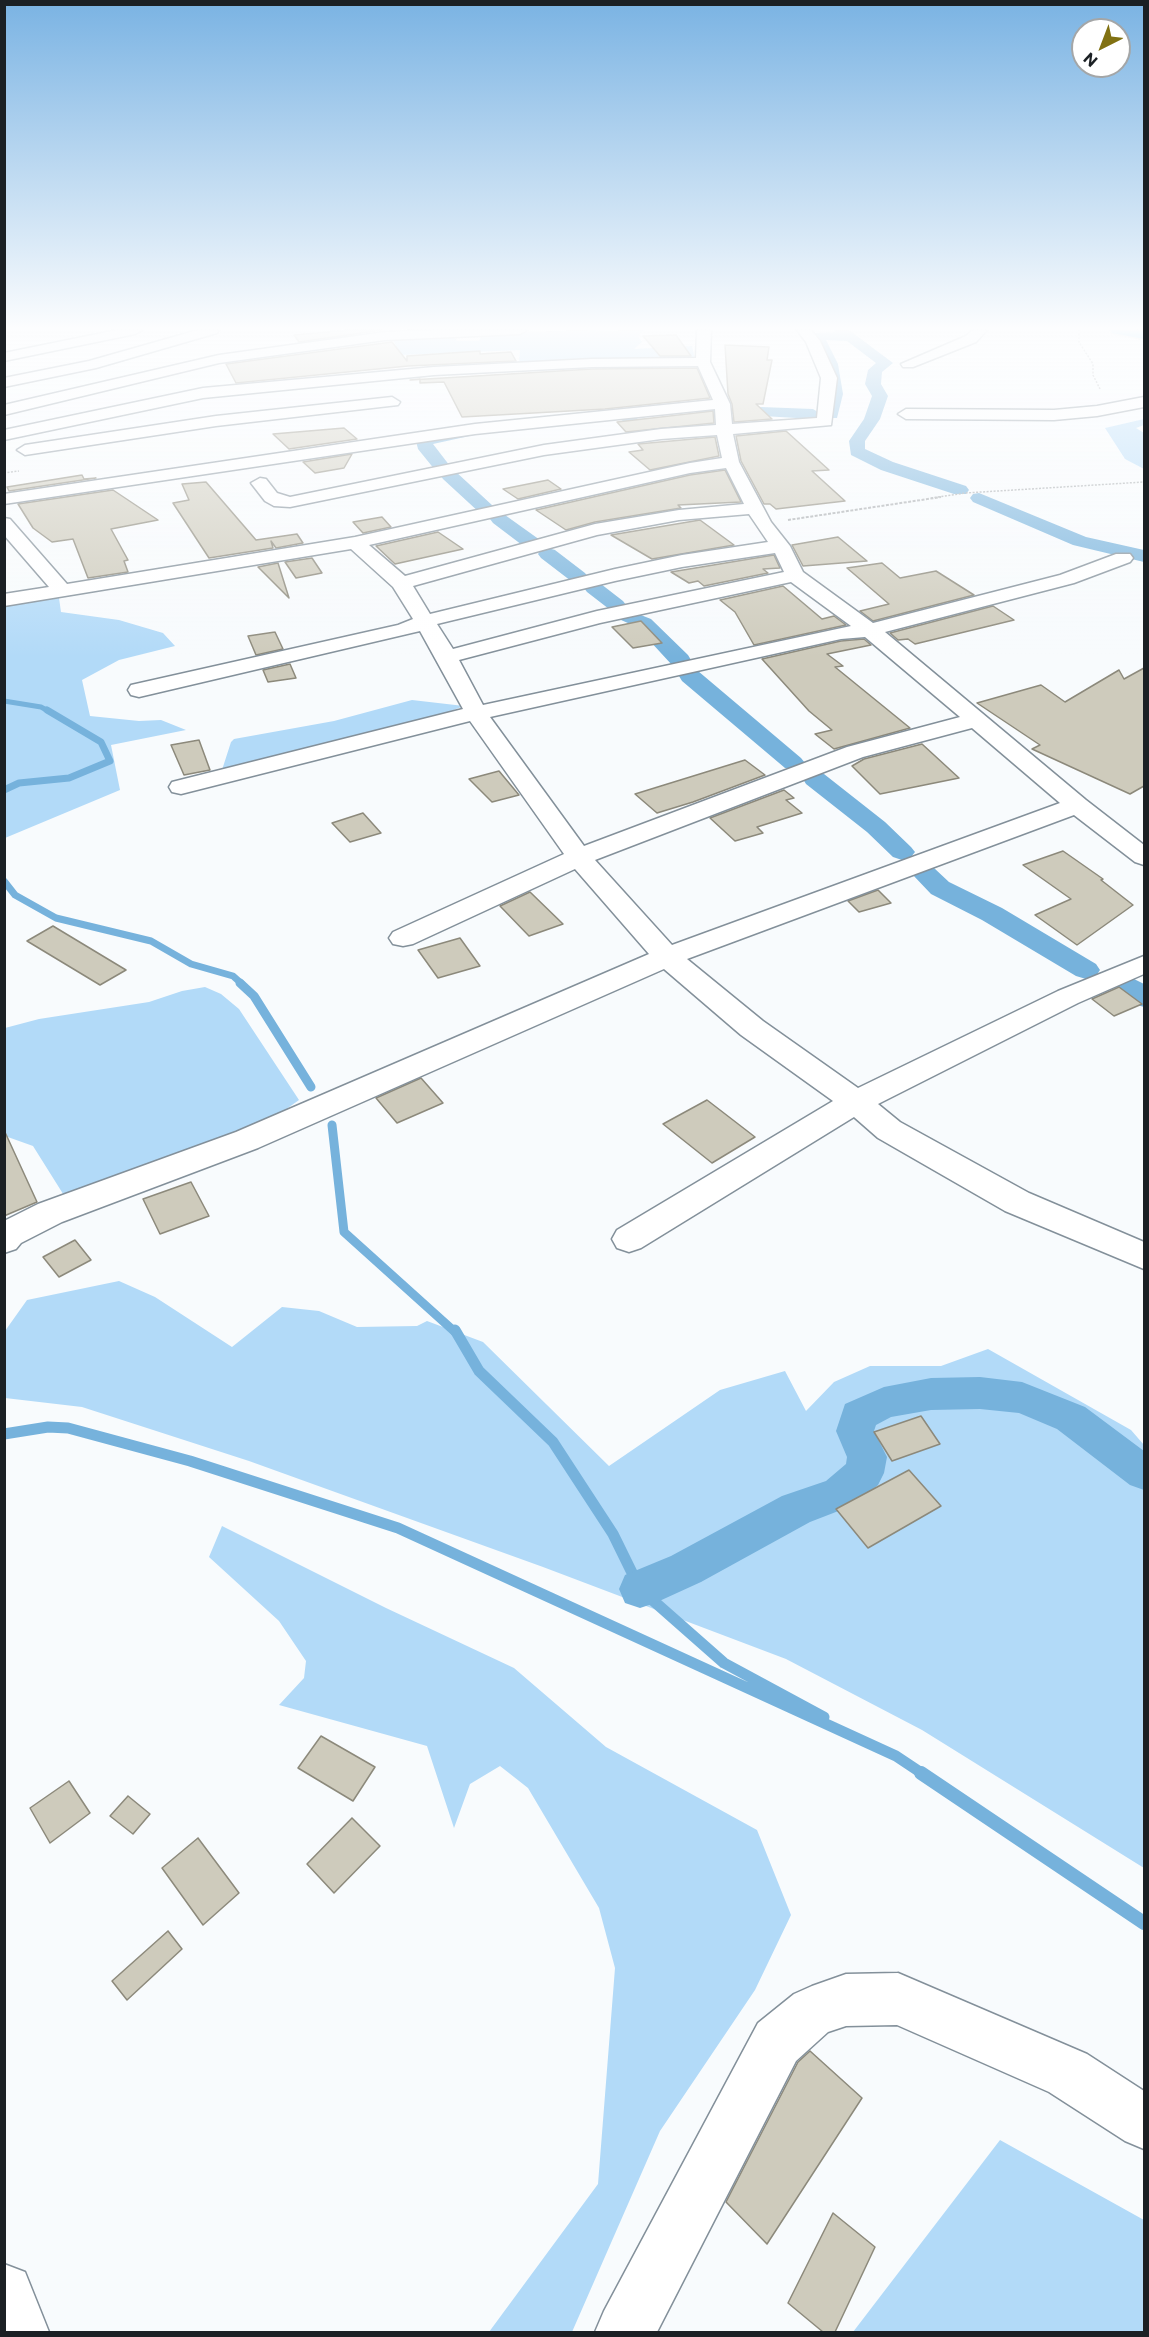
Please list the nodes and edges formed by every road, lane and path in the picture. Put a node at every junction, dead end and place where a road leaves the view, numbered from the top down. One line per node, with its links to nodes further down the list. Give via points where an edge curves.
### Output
1 (96, 439): 5 (street)
2 (348, 439): 9 (street)
3 (620, 439): 8 (street, via 544,450 290,501 280,502 271,497)
4 (726, 439): 6 (street)
5 (4, 453)
6 (731, 462): 10 (street); 12 (street)
7 (1144, 482): 10 (path, via 965,493)
8 (260, 483)
9 (4, 499)
10 (759, 516): 13 (street); 16 (street, via 679,515 595,530)
11 (4, 523): 17 (street)
12 (355, 543): 16 (street); 17 (street)
13 (781, 546): 15 (street); 19 (street, via 615,575)
14 (1123, 558): 20 (street, via 1067,579)
15 (795, 575): 20 (street); 21 (street, via 597,617)
16 (401, 583): 19 (street)
17 (64, 592): 18 (street)
18 (4, 600)
19 (426, 621): 21 (street); 22 (street, via 404,630)
20 (870, 630): 23 (street, via 841,633); 24 (street)
21 (447, 657): 23 (street)
22 (138, 690)
23 (476, 713): 25 (street); 27 (street)
24 (976, 720): 26 (street); 27 (street, via 855,752)
25 (181, 787)
26 (1077, 804): 28 (street); 30 (street)
27 (579, 857): 29 (street); 30 (street)
28 (1144, 857)
29 (403, 938)
30 (667, 957): 32 (street, via 752,1028); 34 (street, via 247,1140 50,1213)
31 (1144, 964): 32 (street, via 1068,997)
32 (856, 1102): 33 (street); 35 (street, via 889,1130 1017,1202)
33 (630, 1239)
34 (4, 1240)
35 (1144, 1256)
36 (1144, 2122): 39 (street, via 1068,2073 898,1999 846,2000 812,2012 777,2042)
37 (4, 2293): 38 (street)
38 (19, 2332)
39 (625, 2332)

